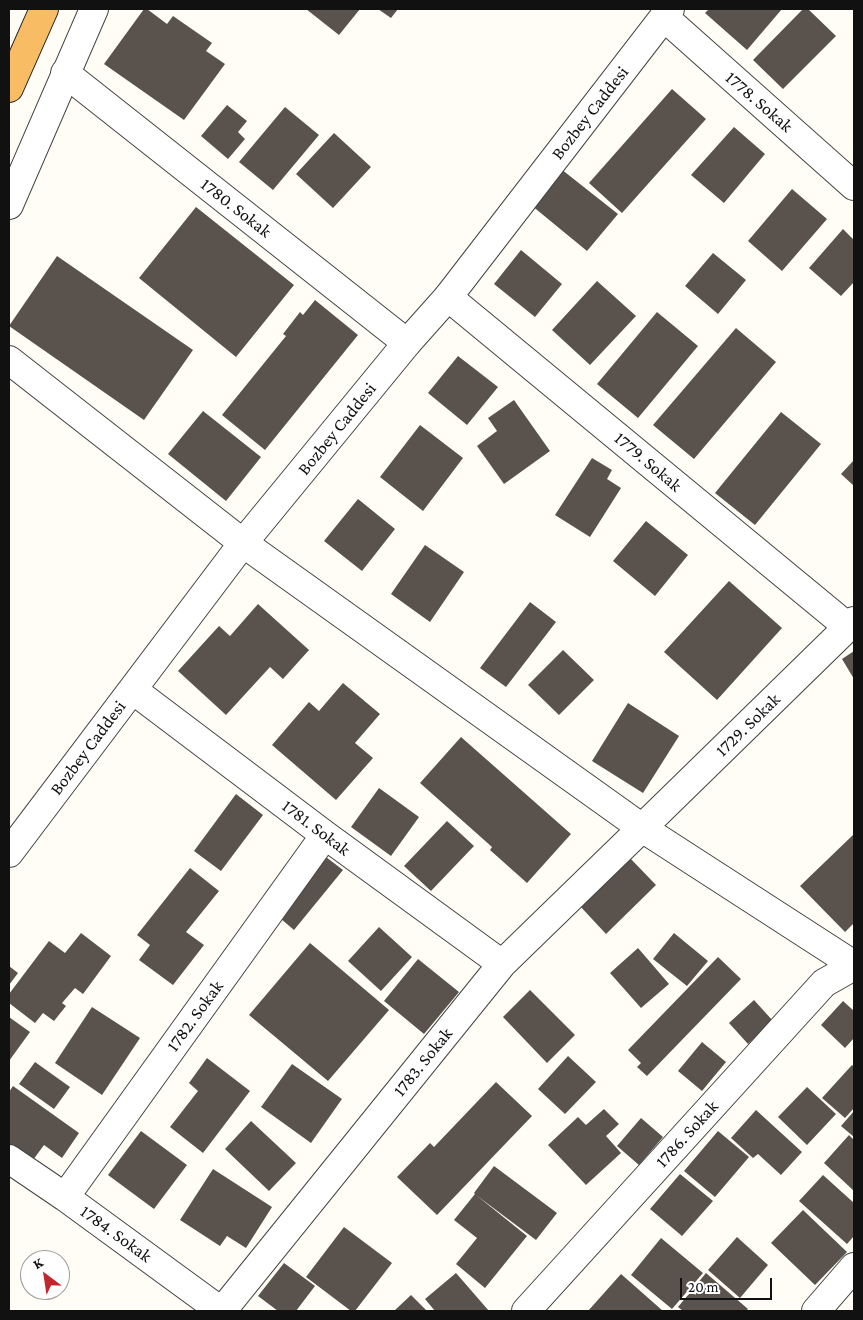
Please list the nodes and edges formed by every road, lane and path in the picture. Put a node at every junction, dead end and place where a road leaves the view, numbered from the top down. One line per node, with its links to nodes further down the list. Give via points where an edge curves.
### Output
1 (44, 9): 5 (highway)
2 (94, 9): 4 (street)
3 (667, 13): 6 (street, 1778. Sokak); 8 (street, Bozbey Caddesi)
4 (66, 73): 7 (street); 9 (street, 1780. Sokak)
5 (9, 88)
6 (854, 186)
7 (9, 205)
8 (448, 297): 9 (street, Bozbey Caddesi); 12 (street, 1779. Sokak)
9 (407, 343): 11 (street, Bozbey Caddesi)
10 (9, 360): 11 (street)
11 (243, 543): 13 (street, Bozbey Caddesi); 14 (street)
12 (851, 624): 14 (street, 1729. Sokak)
13 (132, 690): 15 (street, 1781. Sokak); 16 (street, Bozbey Caddesi)
14 (642, 828): 17 (street, 1783. Sokak); 18 (street)
15 (325, 835): 17 (street, 1781. Sokak); 20 (street, 1782. Sokak)
16 (9, 853)
17 (502, 964): 22 (street, 1783. Sokak)
18 (854, 966): 23 (street, 1786. Sokak, via 824,983)
19 (9, 1159): 20 (street, 1784. Sokak)
20 (65, 1197): 22 (street, 1784. Sokak)
21 (854, 1267): 24 (street)
22 (222, 1311)
23 (526, 1311)
24 (816, 1311)

